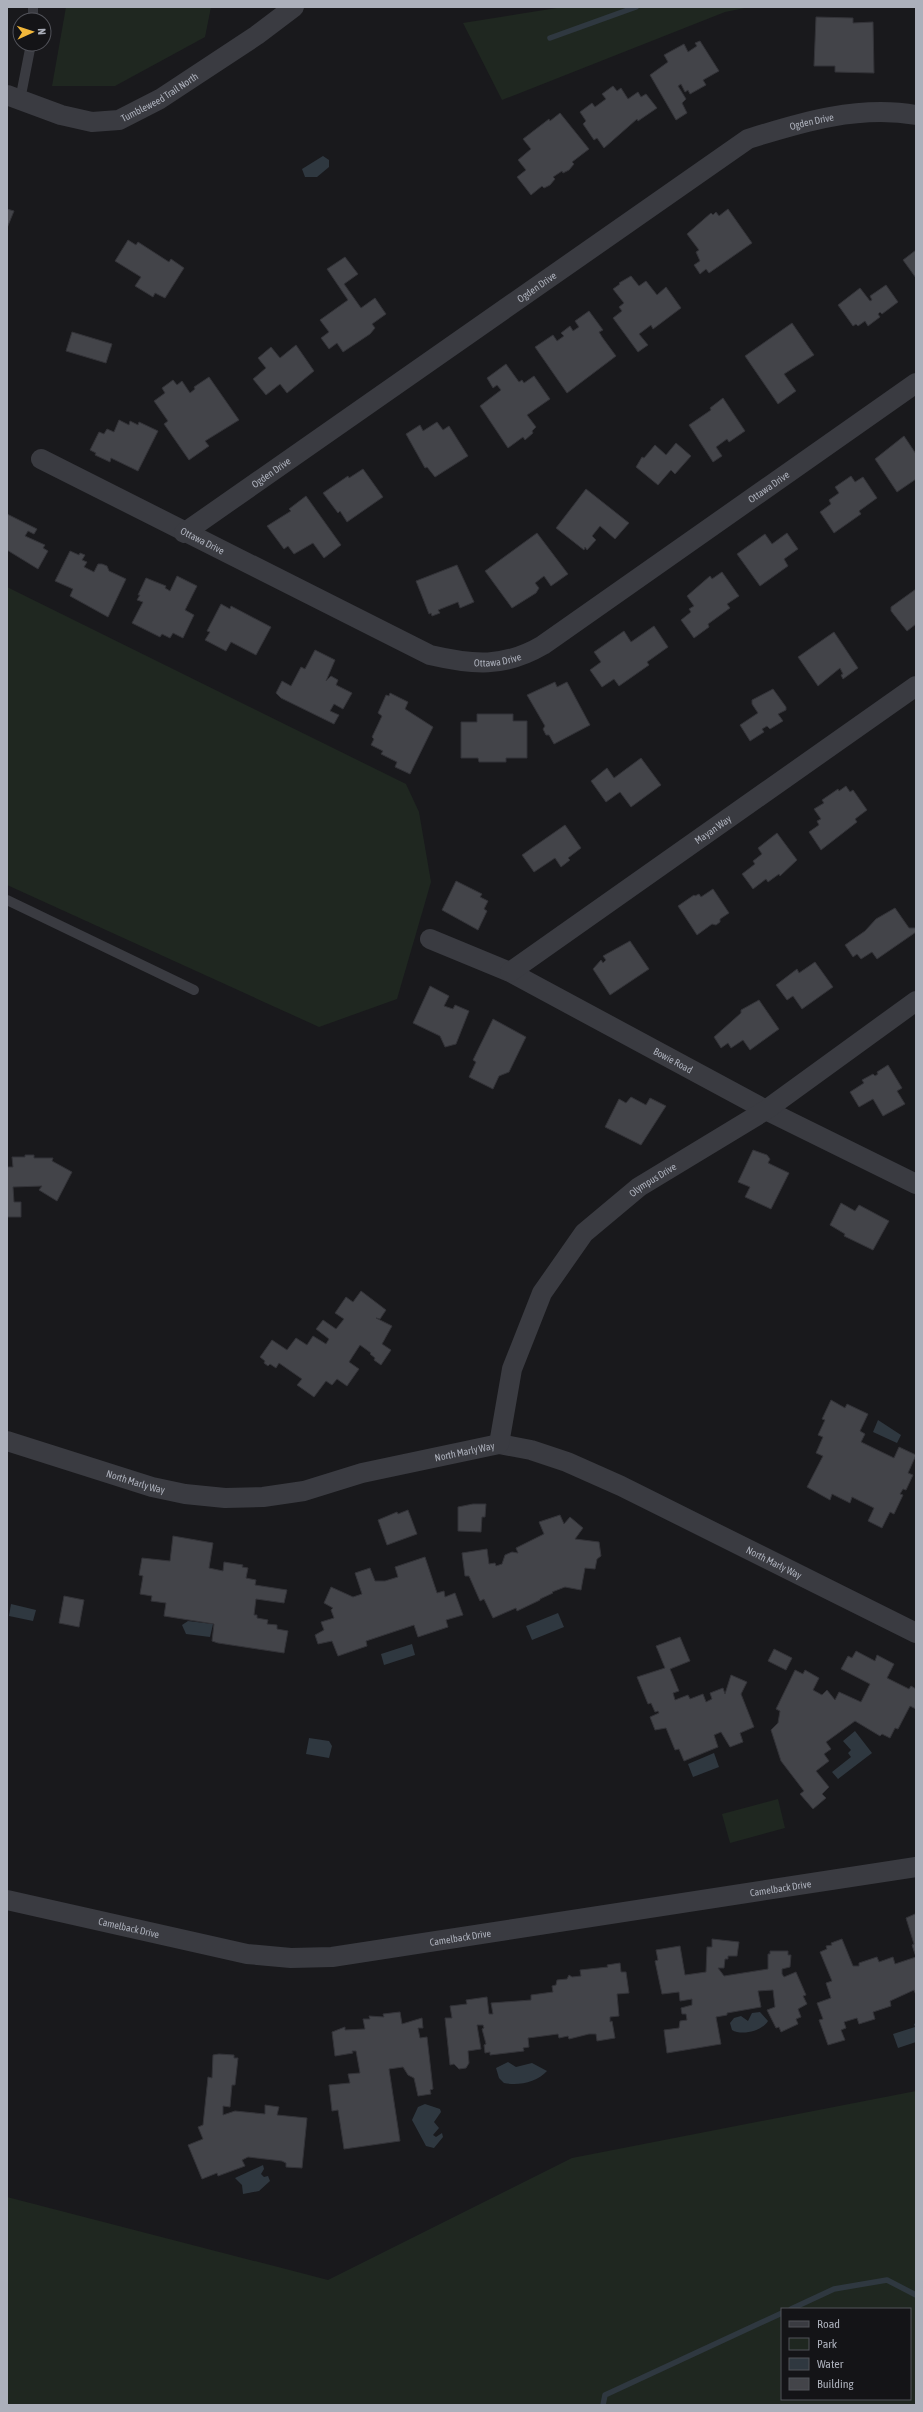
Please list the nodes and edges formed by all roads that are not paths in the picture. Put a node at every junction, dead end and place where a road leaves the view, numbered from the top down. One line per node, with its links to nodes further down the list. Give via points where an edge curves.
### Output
1 (294, 7): 3 (street, Tumbleweed Trail North, via 257,35 160,99 119,120 92,122 61,115)
2 (28, 52): 3 (lane)
3 (14, 98)
4 (916, 115): 7 (street, Ogden Drive, via 862,112 799,123 748,139)
5 (916, 383): 7 (street, Ottawa Drive, via 543,645 522,657 499,662 460,662 430,655)
6 (41, 459): 7 (street, Ottawa Drive)
7 (184, 533)
8 (916, 686): 11 (street, Mayan Way)
9 (7, 900): 12 (lane)
10 (430, 939): 11 (street, Bowie Road)
11 (510, 972): 14 (street, Bowie Road)
12 (194, 990)
13 (916, 1002): 14 (street, Olympus Drive)
14 (766, 1110): 15 (street, Bowie Road); 17 (street, Olympus Drive, via 639,1187 584,1233 542,1293 512,1368)
15 (916, 1184)
16 (7, 1441): 17 (street, North Marly Way, via 152,1487 185,1494 225,1498 263,1497 304,1491 362,1474)
17 (499, 1444): 18 (street, North Marly Way, via 531,1450 567,1462 621,1486)
18 (916, 1633)
19 (916, 1867): 20 (street, Camelback Drive, via 332,1957 291,1958 247,1954)
20 (7, 1900)

